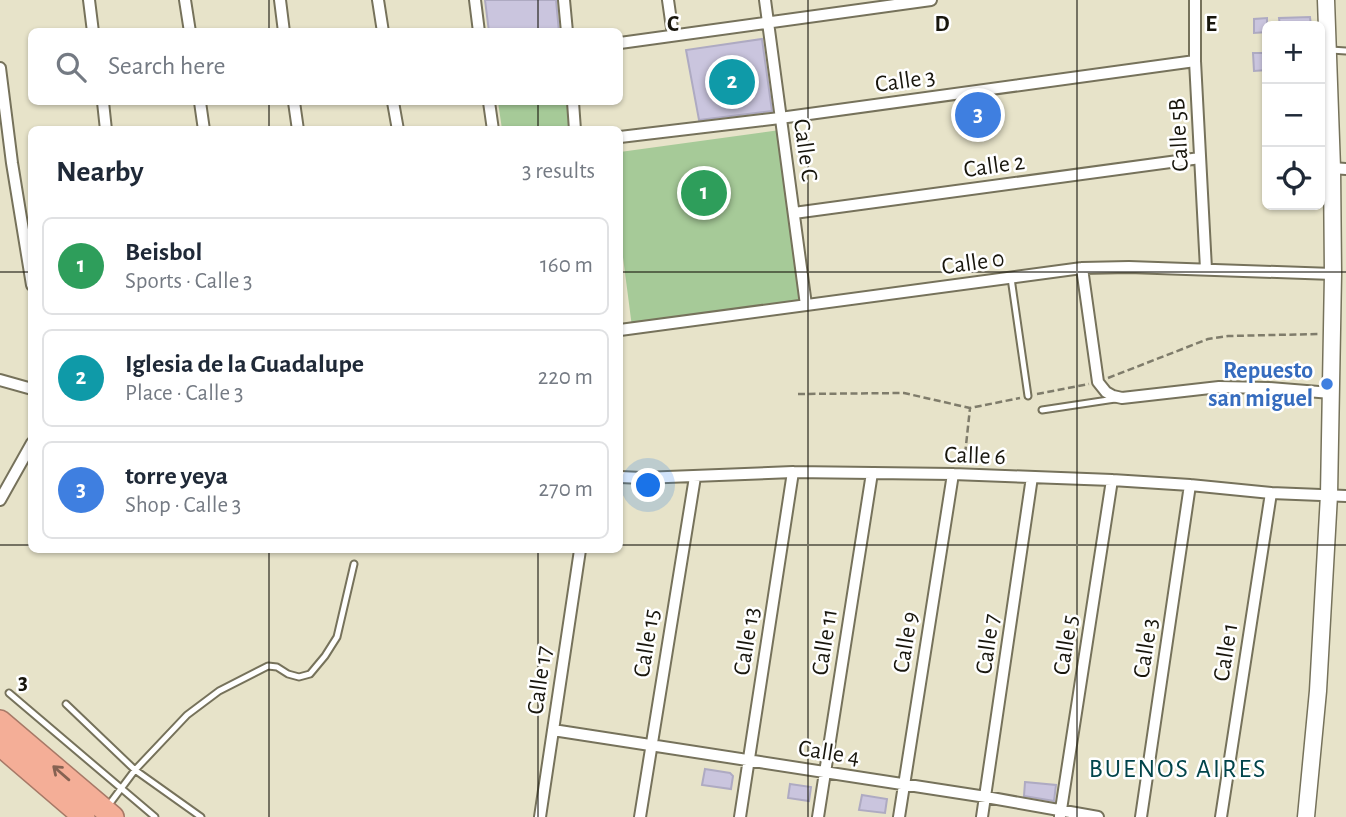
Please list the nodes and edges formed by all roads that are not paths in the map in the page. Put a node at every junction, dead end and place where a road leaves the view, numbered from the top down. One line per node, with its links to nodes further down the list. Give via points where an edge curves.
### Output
1 (89, 0): 14 (street)
2 (185, 0): 15 (street)
3 (280, 0): 16 (street)
4 (379, 0): 17 (street)
5 (475, 0): 18 (street)
6 (564, 0): 19 (street)
7 (668, 0): 20 (street)
8 (765, 0): 13 (street, Calle C)
9 (931, 0): 12 (street)
10 (1195, 0): 24 (street, Calle 5B)
11 (1326, 0): 22 (street)
12 (860, 5): 13 (street)
13 (768, 22): 20 (street); 32 (street, Calle C)
14 (92, 28)
15 (189, 28)
16 (284, 28)
17 (382, 28)
18 (478, 28)
19 (567, 28)
20 (673, 35): 21 (street)
21 (623, 43)
22 (1328, 50): 23 (lane); 41 (street)
23 (1346, 51)
24 (1195, 61): 32 (street, Calle 3); 40 (street, Calle 5B)
25 (0, 68): 43 (street)
26 (103, 105): 33 (street)
27 (200, 105): 34 (street)
28 (294, 105): 35 (street)
29 (394, 105): 36 (street)
30 (489, 105): 37 (street)
31 (573, 105): 38 (street)
32 (780, 118): 39 (street, Calle 3); 42 (street, Calle C)
33 (106, 126)
34 (203, 126)
35 (297, 126)
36 (397, 126)
37 (492, 126)
38 (575, 126)
39 (623, 138)
40 (1200, 158): 42 (street, Calle 2); 45 (street, Calle 5B)
41 (1339, 168): 46 (street)
42 (794, 213): 48 (street, Calle C)
43 (28, 261)
44 (1082, 268): 45 (street, Calle 0); 47 (street, Calle 0); 54 (street, via 1098,382 1106,392)
45 (1206, 269): 46 (street, Calle 0)
46 (1334, 274): 52 (street)
47 (1011, 278): 48 (street, Calle 0); 53 (lane)
48 (806, 305): 49 (street, Calle 0)
49 (623, 330)
50 (0, 380): 51 (street)
51 (28, 388)
52 (1331, 393): 54 (street, via 1219,387); 66 (street)
53 (1028, 396)
54 (1122, 398): 55 (lane)
55 (1042, 410)
56 (28, 450): 68 (street)
57 (793, 472): 58 (street, Calle 6); 61 (street, Calle 6); 77 (street, Calle 13)
58 (873, 473): 59 (street, Calle 6); 80 (street, Calle 11)
59 (957, 475): 62 (street, Calle 6); 81 (street, Calle 9)
60 (623, 477): 61 (street, Calle 6)
61 (695, 477): 76 (street, Calle 15)
62 (1032, 477): 63 (street, Calle 6); 83 (street, Calle 7)
63 (1112, 480): 64 (street, Calle 6); 84 (street, Calle 5)
64 (1190, 485): 65 (street, Calle 6); 96 (street, Calle 3)
65 (1271, 493): 66 (street, Calle 6); 97 (street, Calle 1)
66 (1329, 495): 67 (street, Calle 6); 98 (street)
67 (1346, 496)
68 (0, 500)
69 (580, 553): 74 (street, Calle 17)
70 (354, 564): 79 (lane, via 337,637 310,674 299,677 268,666 219,691 187,715)
71 (9, 693): 82 (lane)
72 (66, 704): 79 (lane)
73 (0, 720): 85 (highway, one-way to 73)
74 (553, 730): 76 (street, Calle 4); 89 (street, Calle 17)
75 (0, 744): 85 (highway)
76 (650, 745): 77 (street, Calle 4); 90 (street, Calle 15)
77 (749, 761): 80 (street, Calle 4); 91 (street, Calle 13)
78 (0, 762): 86 (highway)
79 (135, 770): 82 (lane); 88 (lane)
80 (825, 772): 81 (street, Calle 4); 92 (street, Calle 11)
81 (904, 785): 83 (street, Calle 4); 93 (street, Calle 9)
82 (121, 789): 85 (lane); 87 (lane)
83 (986, 797): 84 (street, Calle 4); 94 (street, Calle 7)
84 (1060, 814): 95 (street, Calle 4)
85 (101, 815)
86 (66, 817)
87 (155, 817)
88 (201, 817)
89 (540, 817)
90 (640, 817)
91 (740, 817)
92 (818, 817)
93 (899, 817)
94 (982, 817)
95 (1098, 817)
96 (1140, 817)
97 (1221, 817)
98 (1306, 817)

